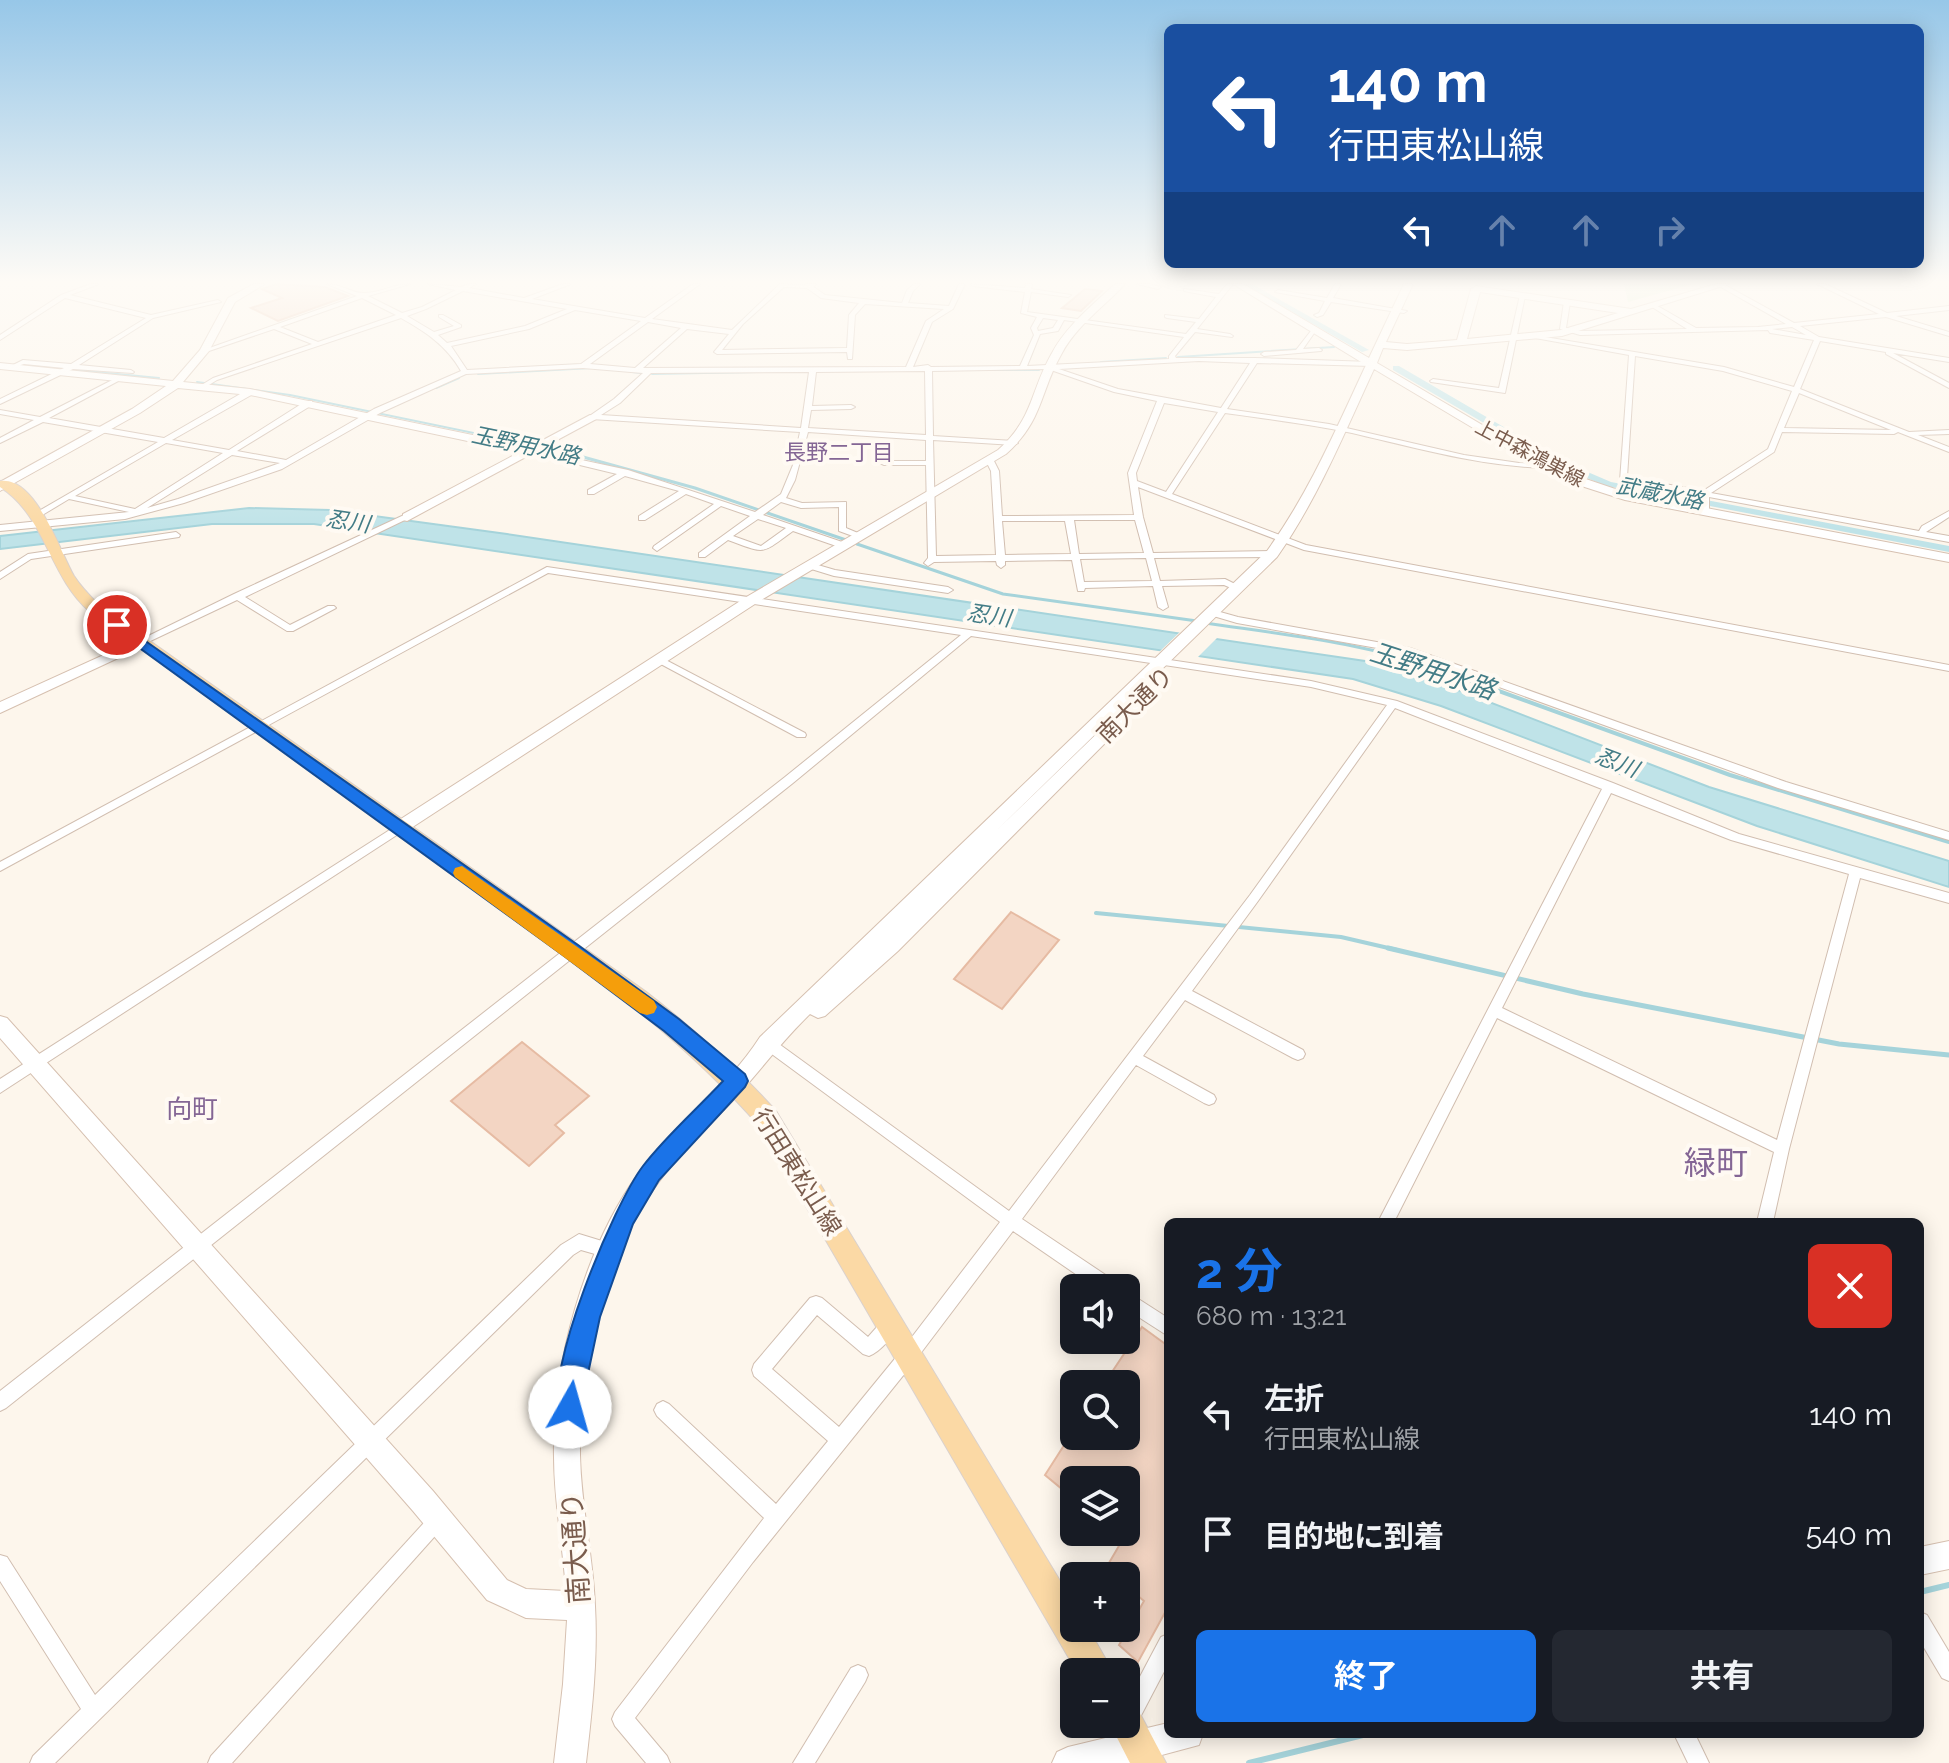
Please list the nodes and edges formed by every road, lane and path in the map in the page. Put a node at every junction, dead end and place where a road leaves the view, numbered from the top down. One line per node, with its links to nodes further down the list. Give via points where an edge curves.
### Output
1 (4, 366): 22 (street)
2 (71, 366): 22 (street)
3 (191, 366): 31 (street)
4 (255, 366): 30 (street)
5 (461, 366): 27 (street)
6 (578, 366): 27 (street)
7 (587, 366): 23 (street)
8 (641, 366): 23 (street)
9 (1062, 366): 18 (street)
10 (1251, 366): 40 (street)
11 (1376, 366): 46 (street, 南大通り); 62 (street, 上中森鴻巣線)
12 (1509, 366): 29 (street, via 1502,391)
13 (1631, 366): 73 (street, via 1623,479)
14 (1706, 366): 33 (street)
15 (1807, 366): 33 (street)
16 (1912, 366): 32 (street)
17 (909, 367): 19 (street); 20 (street)
18 (1049, 367): 21 (street); 35 (street); 54 (street, via 1030,425)
19 (850, 368): 25 (street)
20 (928, 368): 21 (street); 51 (street)
21 (1023, 368)
22 (67, 369): 26 (street); 28 (street); 36 (street)
23 (637, 370): 24 (street)
24 (649, 371): 25 (street); 43 (street)
25 (813, 371): 39 (street)
26 (131, 372)
27 (465, 372): 42 (street)
28 (120, 378): 31 (street); 44 (street)
29 (1433, 381)
30 (205, 384): 31 (street); 34 (street)
31 (175, 385): 45 (street)
32 (1949, 386)
33 (1797, 390): 47 (street); 49 (street)
34 (250, 392): 37 (street); 53 (street)
35 (1162, 398): 40 (street); 64 (street)
36 (2, 400)
37 (309, 403): 42 (street); 57 (street)
38 (851, 407): 39 (street)
39 (807, 408): 48 (street)
40 (1223, 409): 46 (street); 68 (street)
41 (0, 412): 44 (street)
42 (371, 414): 55 (street); 59 (street)
43 (594, 417): 48 (street); 55 (street)
44 (41, 420): 45 (street); 52 (street)
45 (102, 430): 53 (street); 65 (street)
46 (1346, 430): 62 (street, via 1435,451); 90 (street, 南大通り)
47 (1781, 430): 49 (street); 73 (street, via 1771,450)
48 (804, 431): 51 (street); 71 (street, via 792,481)
49 (1901, 432): 50 (street); 56 (street)
50 (1949, 432)
51 (928, 438): 54 (street); 61 (street)
52 (0, 441)
53 (166, 441): 57 (street); 69 (street)
54 (1014, 443): 58 (street)
55 (532, 448): 63 (street); 77 (street)
56 (1949, 450)
57 (227, 452): 59 (street); 74 (street)
58 (990, 461): 70 (street); 81 (street)
59 (287, 462): 74 (street)
60 (884, 463): 61 (street)
61 (928, 463): 70 (street)
62 (1546, 466): 73 (street, 上中森鴻巣線, via 1609,492)
63 (625, 472): 66 (street); 67 (street)
64 (1133, 482): 68 (street); 78 (street)
65 (2, 484): 82 (main road, 行田東松山線, via 20,493)
66 (685, 491): 72 (street); 79 (street)
67 (591, 492)
68 (1167, 496): 90 (street)
69 (70, 497): 74 (street); 82 (street)
70 (929, 497): 87 (street); 99 (street, via 930,561)
71 (780, 499): 75 (street); 87 (street, via 801,506 843,504 842,529)
72 (720, 503): 75 (street); 92 (street)
73 (1705, 503): 85 (street); 98 (street, 上中森鴻巣線)
74 (135, 513): 82 (street)
75 (761, 513): 84 (street); 88 (street)
76 (1949, 513): 85 (street)
77 (407, 517): 105 (street)
78 (1139, 517): 80 (street); 94 (street)
79 (642, 518)
80 (1069, 518): 81 (street); 97 (street)
81 (1000, 519): 99 (street)
82 (40, 522): 83 (street); 93 (main road, 行田東松山線)
83 (0, 528)
84 (792, 528): 88 (street, via 762,549); 91 (street)
85 (1921, 534): 89 (street)
86 (176, 535): 93 (street)
87 (861, 536): 91 (street)
88 (727, 537): 96 (street)
89 (1949, 539)
90 (1288, 542): 95 (street, 南大通り); 109 (street, 南大通り); 114 (street)
91 (845, 546): 100 (street)
92 (657, 548)
93 (54, 551): 101 (street, via 28,557); 111 (main road, 行田東松山線, via 84,599)
94 (1149, 554): 95 (street); 97 (street); 102 (street)
95 (1272, 554): 103 (street, 南大通り)
96 (702, 555)
97 (1074, 555): 99 (street); 102 (street, via 1081,588)
98 (1949, 558)
99 (1001, 562)
100 (806, 569): 104 (street); 106 (street)
101 (0, 576)
102 (1156, 583): 103 (street, via 1225,582); 107 (street)
103 (1238, 588): 109 (street, 南大通り)
104 (948, 590)
105 (237, 596): 108 (street, via 290,629); 111 (street)
106 (756, 598): 110 (street); 112 (street); 117 (street, via 547,570)
107 (1163, 607)
108 (331, 608)
109 (1210, 623): 113 (street, 南大通り); 121 (street, via 1407,650 1782,785)
110 (970, 632): 113 (street); 125 (street)
111 (141, 642): 116 (street); 117 (main road, 行田東松山線)
112 (660, 660): 118 (street); 120 (street)
113 (1173, 660): 115 (street); 129 (street, 南大通り, via 891,946)
114 (1949, 668)
115 (1393, 703): 119 (street); 126 (street)
116 (0, 708)
117 (258, 727): 120 (main road, 行田東松山線); 122 (street)
118 (801, 735)
119 (1609, 786): 123 (street, via 1735,837); 127 (street)
120 (399, 828): 125 (main road, 行田東松山線); 132 (street)
121 (1949, 836)
122 (0, 867)
123 (1856, 872): 124 (street); 136 (street)
124 (1949, 898)
125 (571, 950): 133 (main road, 行田東松山線); 140 (street)
126 (1184, 993): 130 (street); 131 (street)
127 (1494, 1010): 136 (street); 137 (street)
128 (0, 1024): 132 (street)
129 (767, 1052): 133 (street, 南大通り); 139 (street)
130 (1298, 1054)
131 (1135, 1058): 135 (street); 139 (street)
132 (37, 1063): 134 (street); 140 (street)
133 (737, 1081): 141 (street, 南大通り, via 651,1173); 144 (main road, 行田東松山線, via 768,1119)
134 (0, 1087)
135 (1209, 1099)
136 (1782, 1149): 138 (street)
137 (1388, 1218)
138 (1766, 1218)
139 (1011, 1221): 142 (street); 146 (street)
140 (197, 1244): 147 (street); 150 (street)
141 (609, 1250): 150 (street, via 579,1242 567,1250); 156 (street, 南大通り, via 571,1383 567,1455)
142 (1089, 1274)
143 (1140, 1309): 145 (street)
144 (890, 1325): 146 (main road, 行田東松山線); 149 (street, via 869,1348 816,1304 760,1370)
145 (1164, 1325)
146 (908, 1356): 149 (street); 159 (main road, 行田東松山線)
147 (0, 1402)
148 (663, 1410): 151 (street)
149 (840, 1440): 151 (street)
150 (370, 1443): 152 (street); 162 (street)
151 (777, 1517): 171 (street, via 622,1719)
152 (438, 1520): 156 (street, via 510,1601); 169 (street)
153 (1949, 1555): 154 (street)
154 (1924, 1560)
155 (0, 1564): 162 (street)
156 (581, 1606): 170 (street, 南大通り)
157 (1924, 1629): 160 (street)
158 (1164, 1655): 163 (street)
159 (1088, 1658)
160 (1949, 1671)
161 (858, 1675): 172 (street)
162 (94, 1712): 168 (street)
163 (1140, 1724)
164 (1164, 1736): 166 (street)
165 (1135, 1738): 173 (street)
166 (1140, 1738)
167 (1686, 1738): 174 (street)
168 (40, 1763)
169 (218, 1763)
170 (570, 1763)
171 (660, 1763)
172 (803, 1763)
173 (1068, 1763)
174 (1699, 1763)

